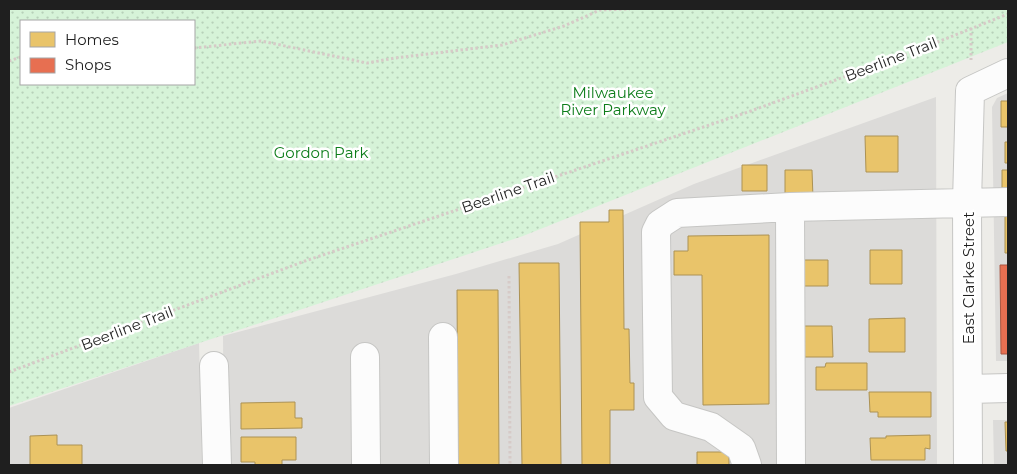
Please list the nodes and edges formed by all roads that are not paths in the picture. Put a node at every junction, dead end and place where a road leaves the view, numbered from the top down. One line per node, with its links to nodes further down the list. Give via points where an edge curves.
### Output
1 (1008, 74): 2 (street, East Clarke Street, via 971,80)
2 (967, 202): 3 (street); 4 (street); 9 (street, East Clarke Street)
3 (1008, 202)
4 (790, 207): 13 (street, via 677,213 660,224 656,232 658,397 674,416 711,426 741,448); 14 (street)
5 (443, 337): 12 (street)
6 (365, 357): 11 (street)
7 (214, 366): 10 (street)
8 (1008, 388): 9 (street)
9 (968, 389): 15 (street, East Clarke Street)
10 (217, 465)
11 (366, 465)
12 (444, 465)
13 (747, 465)
14 (791, 465)
15 (968, 465)

